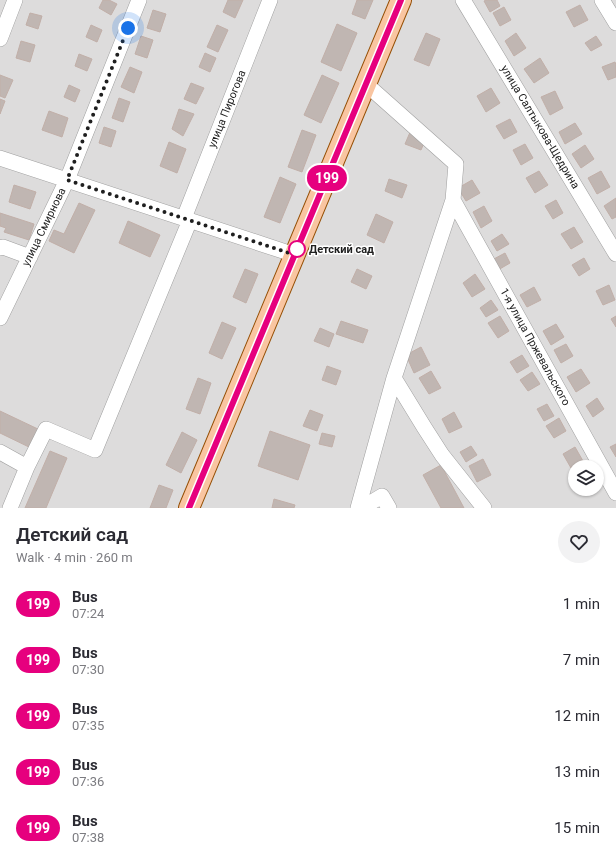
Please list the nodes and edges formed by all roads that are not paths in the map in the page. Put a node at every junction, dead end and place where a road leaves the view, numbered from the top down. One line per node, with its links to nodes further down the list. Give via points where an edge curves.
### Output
1 (15, 0): 8 (street)
2 (139, 0): 11 (street, улица Смирнова)
3 (270, 0): 13 (street, улица Пирогова)
4 (401, 0): 9 (main road)
5 (463, 0): 15 (street, улица Салтыкова-Щедрина)
6 (602, 0): 7 (street)
7 (616, 23)
8 (0, 39)
9 (366, 84): 12 (street, via 456,164); 16 (main road)
10 (0, 158): 11 (street)
11 (67, 180): 13 (street); 17 (street, улица Смирнова)
12 (453, 200): 19 (street); 22 (street, 1-я улица Пржевальского)
13 (187, 219): 16 (street); 21 (street, улица Пирогова, via 95,450 46,429)
14 (0, 248): 17 (street)
15 (616, 254)
16 (295, 255): 24 (main road)
17 (30, 257): 18 (street, улица Смирнова)
18 (0, 318)
19 (394, 378): 25 (street); 28 (street, via 442,455)
20 (0, 452): 21 (street)
21 (27, 467): 23 (street)
22 (616, 493)
23 (10, 508)
24 (189, 508)
25 (358, 508)
26 (362, 508): 27 (street, via 382,496)
27 (389, 508)
28 (484, 508)

